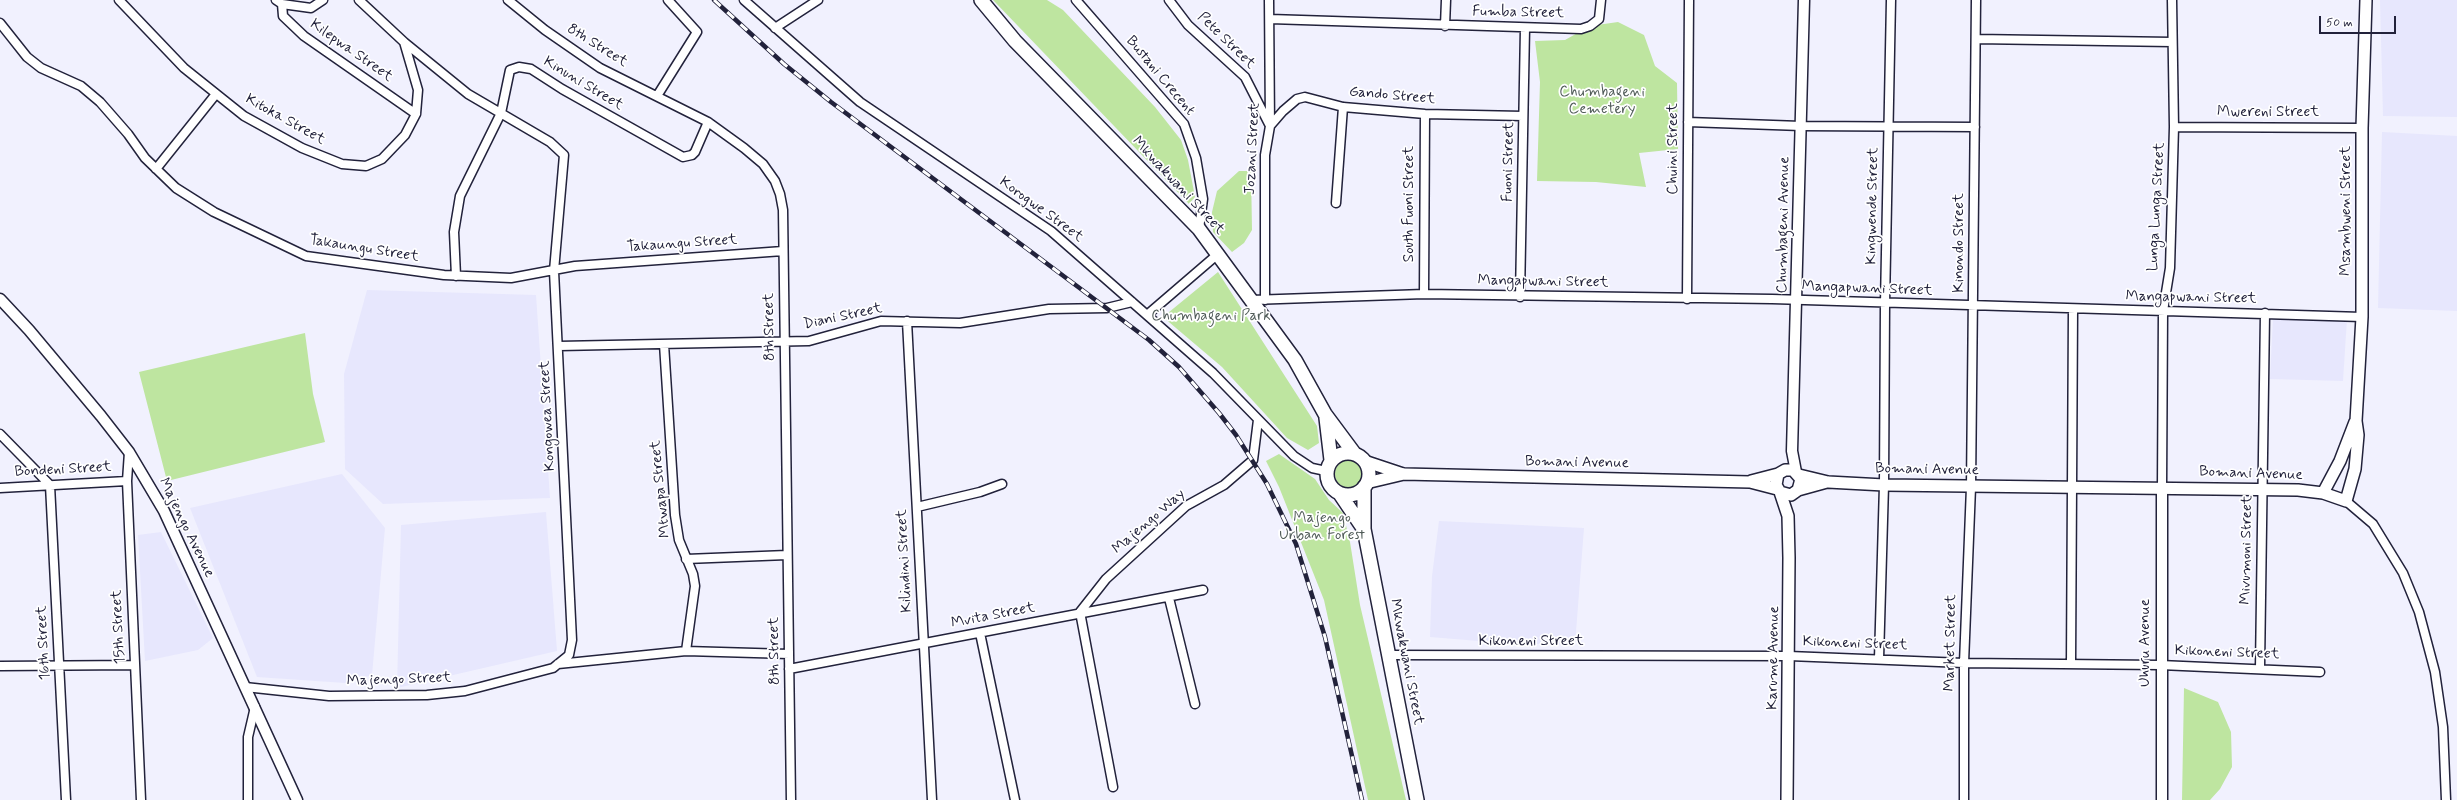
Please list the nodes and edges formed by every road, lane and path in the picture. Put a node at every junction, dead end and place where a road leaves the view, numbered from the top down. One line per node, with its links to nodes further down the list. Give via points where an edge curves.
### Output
1 (119, 0): 29 (street, Kitoka Street, via 184,68)
2 (323, 0): 20 (street, via 311,8)
3 (359, 0): 27 (street)
4 (508, 0): 30 (street, 8th Street, via 545,30 600,68)
5 (668, 0): 30 (street, via 697,32)
6 (744, 0): 24 (street, Korogwe Street)
7 (818, 0): 24 (street)
8 (981, 0): 46 (main road, Mkwakwani Street, via 1015,41)
9 (1169, 0): 39 (street, Pete Street, via 1188,25 1245,77)
10 (1269, 0): 21 (street, Jozani Street)
11 (1446, 0): 23 (street)
12 (1601, 0): 25 (street, Fumba Street, via 1599,19 1590,26 1581,29)
13 (1689, 0): 37 (street, Chuini Street)
14 (1804, 0): 40 (street, Chumbageni Avenue)
15 (1891, 0): 38 (street, Kingwende Street)
16 (1976, 0): 26 (street, Kinondo Street)
17 (2172, 0): 28 (street, Lunga Lunga Street)
18 (2366, 0): 43 (main road, Msambweni Street)
19 (1080, 1): 46 (street, Bustani Crecent, via 1184,124 1196,158 1203,199)
20 (279, 2): 33 (street, Kilepwa Street, via 283,16 304,36)
21 (1270, 19): 23 (street, Fumba Street); 39 (street, Jozani Street)
22 (0, 23): 44 (street, Takaungu Street, via 27,57 40,68 81,86 100,102)
23 (1445, 26): 25 (street, Fumba Street)
24 (775, 28): 58 (street, Korogwe Street, via 860,102 1051,231)
25 (1526, 28): 35 (street, Fuoni Street)
26 (1976, 39): 28 (street); 41 (street, Kinondo Street)
27 (404, 42): 32 (street, via 468,94); 33 (street, Kitoka Street, via 418,90)
28 (2172, 42): 42 (street, Lunga Lunga Street)
29 (216, 94): 33 (street, Kitoka Street, via 244,116 302,148 342,164 366,166 382,159 405,135); 44 (street)
30 (657, 96): 36 (street, 8th Street)
31 (1343, 107): 34 (street, Gando Street); 39 (street, Gando Street, via 1301,98 1282,111); 45 (street)
32 (501, 113): 36 (street, Kinuni Street, via 510,70 519,67 530,69 683,157 695,152); 49 (street, Kongowea Street, via 550,142 564,155); 50 (street, Kinuni Street, via 460,196 454,232)
33 (416, 114)
34 (1425, 114): 35 (street, Gando Street); 51 (street, South Fuoni Street)
35 (1524, 116): 52 (street, Fuoni Street)
36 (708, 122): 47 (street, 8th Street, via 763,164 776,181 783,210)
37 (1688, 122): 40 (street); 54 (street, Chuini Street)
38 (1888, 125): 40 (street); 41 (street); 59 (street, Kingwende Street)
39 (1270, 126): 56 (street, Jozani Street, via 1265,155)
40 (1801, 126): 57 (street, Chumbageni Avenue)
41 (1975, 127): 60 (street, Kinondo Street)
42 (2174, 127): 43 (street, Mwereni Street); 62 (street, Lunga Lunga Street, via 2170,268)
43 (2362, 128): 65 (main road, Msambweni Street)
44 (156, 169): 50 (street, Takaungu Street, via 176,188 214,212 306,256)
45 (1336, 204)
46 (1199, 228): 48 (main road, Mkwakwani Street)
47 (783, 251): 49 (street, Takaungu Street, via 575,266); 67 (street, 8th Street)
48 (1218, 254): 55 (main road, Mkwakwani Street); 64 (street)
49 (554, 272): 50 (street, Takaungu Street, via 511,278); 69 (street, Kongowea Street)
50 (456, 276)
51 (1424, 294): 52 (street, Mangapwani Street); 56 (street, Mangapwani Street)
52 (1520, 297): 54 (street, Mangapwani Street)
53 (0, 299): 75 (street, Majengo Avenue, via 89,400)
54 (1687, 299): 57 (street, Mangapwani Street)
55 (1252, 300): 56 (street, Mangapwani Street); 70 (main road, Mkwakwani Street, via 1295,360)
56 (1265, 300)
57 (1797, 300): 59 (street, Mangapwani Street); 74 (street, Chumbageni Avenue)
58 (1132, 302): 64 (street, Korogwe Street); 66 (street, Diani Street, via 1107,308 1049,309 960,323)
59 (1885, 304): 60 (street, Mangapwani Street); 88 (street, Kingwende Street)
60 (1974, 307): 61 (street, Mangapwani Street); 90 (street, Kinondo Street)
61 (2073, 309): 62 (street, Mangapwani Street); 89 (street)
62 (2163, 311): 63 (street, Mangapwani Street); 91 (street, Lunga Lunga Street)
63 (2265, 313): 65 (street, Mangapwani Street); 93 (street, Mivumoni Street)
64 (1147, 315): 71 (street, Korogwe Street, via 1213,373)
65 (2362, 317): 72 (main road, Msambweni Street)
66 (907, 321): 67 (street, Diani Street, via 881,321 809,341); 99 (street, Kilindini Street)
67 (784, 342): 68 (street, Diani Street); 102 (street, 8th Street)
68 (664, 344): 69 (street, Diani Street); 103 (street, Mtwapa Street, via 675,515 679,540)
69 (559, 346): 120 (street, Kongowea Street, via 572,640 569,655)
70 (1325, 414): 76 (main road); 78 (main road)
71 (1258, 420): 78 (street, Korogwe Street, via 1294,456 1312,468); 106 (street, Majengo Way, via 1253,460 1224,485 1186,506 1106,579)
72 (2356, 421): 96 (main road, via 2340,461); 98 (main road, via 2358,435 2355,469)
73 (0, 434): 86 (street)
74 (1792, 451): 79 (street); 80 (street)
75 (129, 452): 82 (street, 15th Street); 124 (street, Majengo Avenue, via 164,511)
76 (1354, 453): 77 (main road); 78 (main road, via 1345,452)
77 (1364, 461): 81 (main road); 87 (main road, via 1368,468)
78 (1329, 465): 97 (main road, via 1327,480)
79 (1780, 473): 80 (main road, via 1789,469); 83 (main road); 94 (main road, via 1775,481)
80 (1798, 473): 84 (main road); 95 (main road, via 1801,483)
81 (1404, 474): 83 (main road, Bomani Avenue); 87 (main road)
82 (127, 481): 86 (street, Bondeni Street); 117 (street, 15th Street)
83 (1750, 482): 94 (main road)
84 (1828, 482): 88 (main road, Bomani Avenue); 95 (main road)
85 (1002, 484): 99 (street, via 980,492)
86 (50, 485): 92 (street, Bondeni Street); 115 (street, 16th Street)
87 (1365, 485): 97 (main road, via 1358,492); 101 (main road)
88 (1884, 485): 90 (main road, Bomani Avenue); 113 (street, Kingwende Street)
89 (2071, 486): 90 (main road, Bomani Avenue); 91 (main road, Bomani Avenue); 116 (street)
90 (1970, 487): 114 (street, Market Street)
91 (2162, 487): 93 (main road, Bomani Avenue); 118 (street, Uhuru Avenue)
92 (0, 488)
93 (2262, 489): 96 (main road, Bomani Avenue); 121 (street, Mivumoni Street)
94 (1778, 490): 95 (main road, via 1787,495); 100 (main road)
95 (1797, 492): 100 (main road)
96 (2323, 493): 98 (main road, Bomani Avenue)
97 (1340, 494): 101 (main road)
98 (2346, 501): 139 (street, Bomani Avenue, via 2373,524 2403,573 2419,612 2434,672 2443,727)
99 (916, 507): 108 (street, Kilindini Street)
100 (1788, 516): 112 (main road, Karume Avenue)
101 (1364, 530): 111 (main road, Mkwakwani Street)
102 (787, 555): 103 (street); 110 (street, 8th Street)
103 (686, 559): 109 (street, Mtwapa Street, via 695,586)
104 (1203, 590): 105 (street, Mvita Street)
105 (1170, 598): 106 (street, Mvita Street); 125 (street)
106 (1080, 612): 107 (street, Mvita Street); 127 (street)
107 (980, 634): 108 (street, Mvita Street); 134 (street)
108 (924, 643): 122 (street, Mvita Street); 133 (street, Kilindini Street)
109 (686, 651): 110 (street, Majengo Street); 120 (street, Majengo Street)
110 (789, 654): 122 (street, 8th Street)
111 (1388, 655): 112 (street, Kikoneni Street); 135 (main road, Mkwakwani Street)
112 (1789, 656): 113 (street, Kikoneni Street); 136 (main road, Karume Avenue)
113 (1879, 659): 114 (street, Kikoneni Street)
114 (1964, 663): 116 (street, Kikoneni Street); 137 (street, Market Street)
115 (59, 664): 117 (street); 119 (street); 128 (street, 16th Street)
116 (2071, 664): 118 (street, Kikoneni Street)
117 (135, 665): 129 (street, 15th Street)
118 (2160, 665): 121 (street, Kikoneni Street); 138 (street, Uhuru Avenue)
119 (0, 666)
120 (555, 666): 124 (street, Majengo Street, via 465,691 428,695 329,696)
121 (2260, 668): 123 (street, Kikoneni Street)
122 (789, 669): 132 (street, 8th Street)
123 (2320, 672)
124 (245, 687): 126 (street, Majengo Avenue)
125 (1195, 704)
126 (255, 707): 130 (street, via 248,737); 131 (street, Majengo Avenue)
127 (1113, 787)
128 (66, 800)
129 (141, 800)
130 (248, 800)
131 (297, 800)
132 (791, 800)
133 (932, 800)
134 (1015, 800)
135 (1417, 800)
136 (1787, 800)
137 (1964, 800)
138 (2162, 800)
139 (2446, 800)

